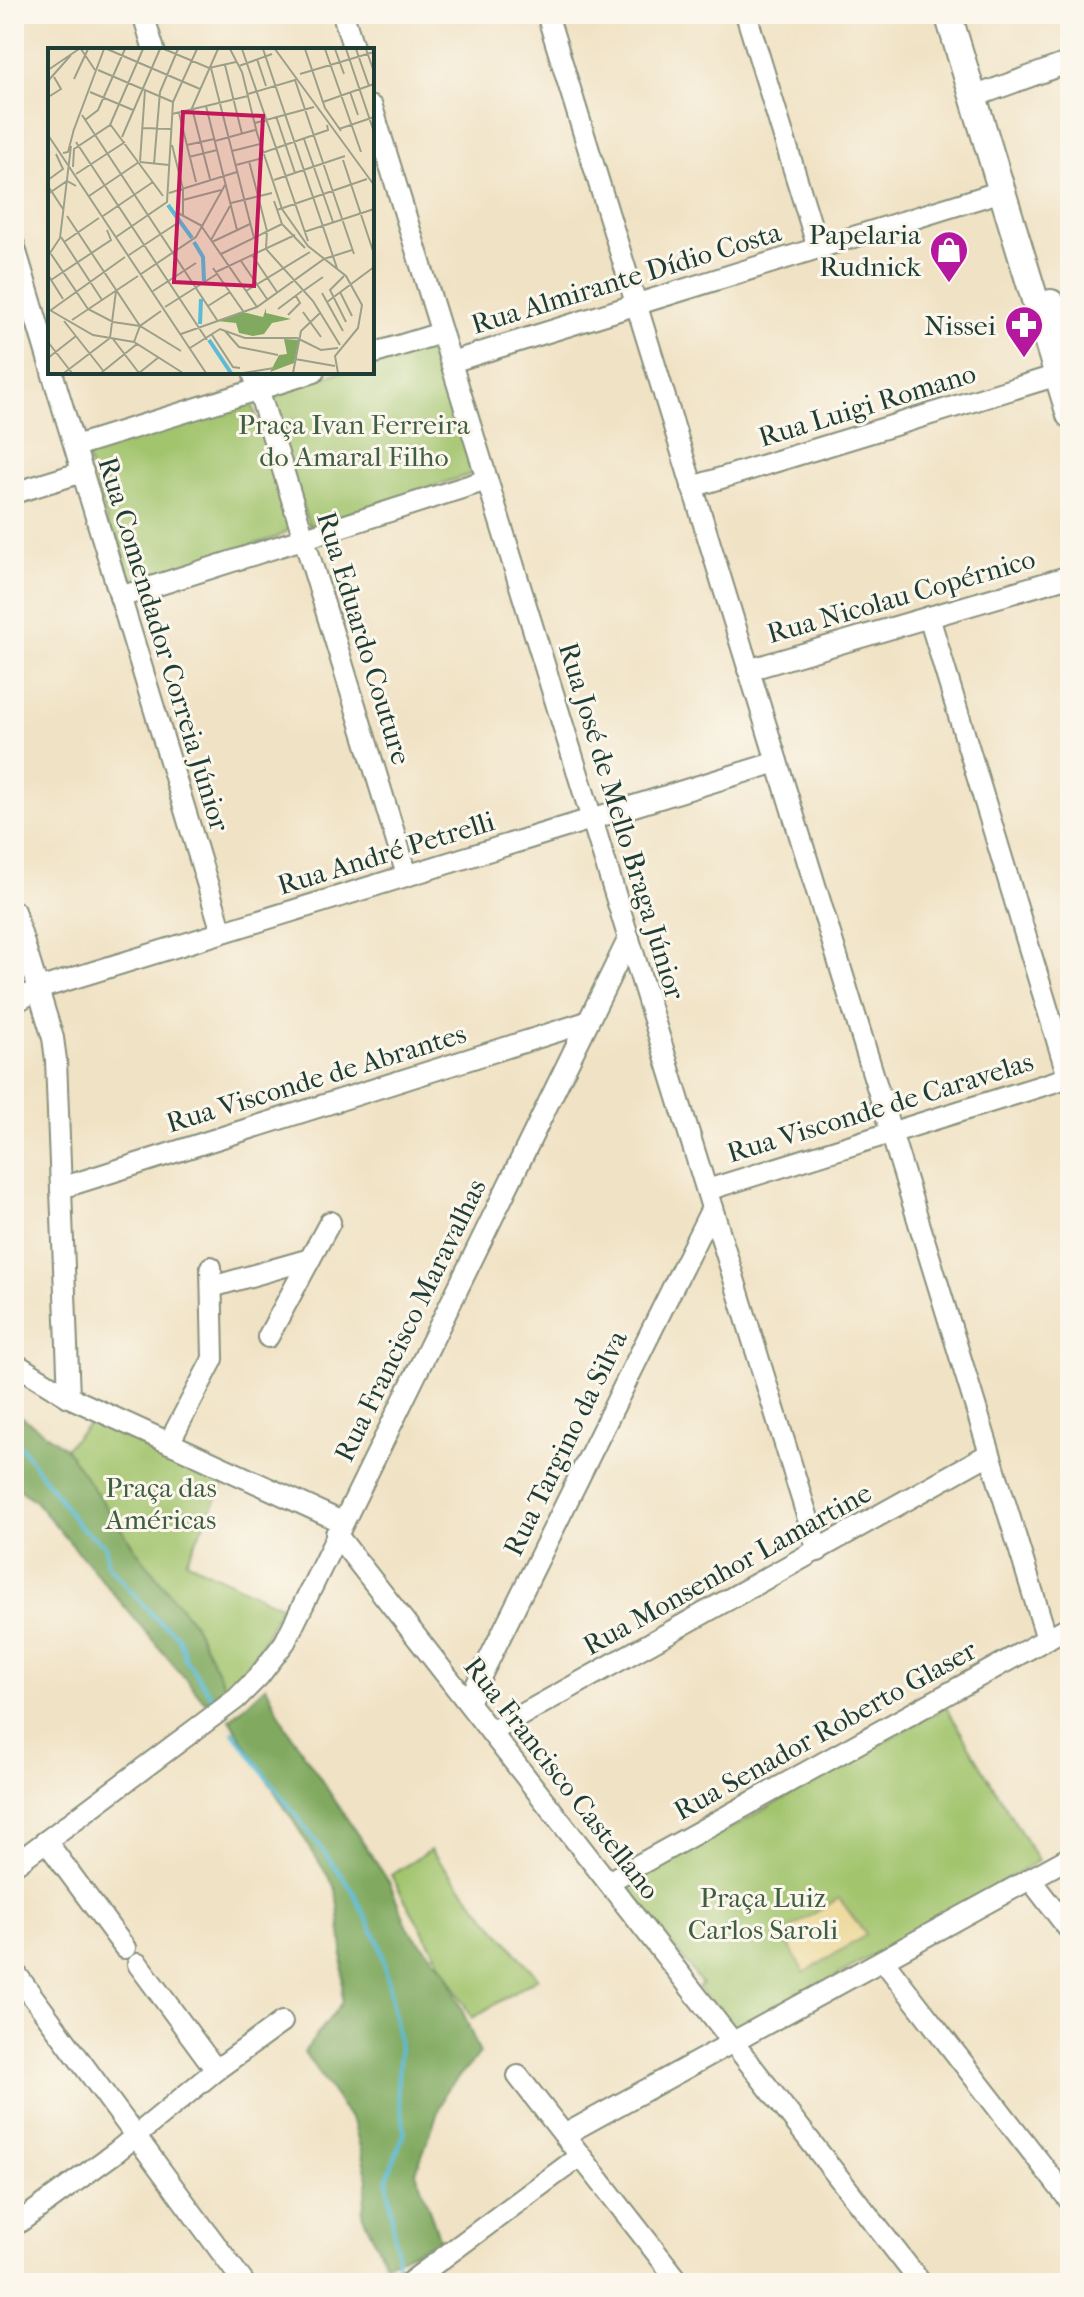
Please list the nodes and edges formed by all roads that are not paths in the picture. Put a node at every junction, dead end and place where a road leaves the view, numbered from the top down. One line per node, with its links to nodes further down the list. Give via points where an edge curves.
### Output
1 (143, 14): 6 (street)
2 (343, 14): 7 (street)
3 (547, 14): 14 (street)
4 (746, 14): 13 (street)
5 (948, 14): 9 (main road)
6 (153, 48)
7 (353, 48)
8 (1070, 62): 9 (street)
9 (973, 97): 11 (main road)
10 (374, 114): 15 (street, Rua José de Mello Braga Júnior)
11 (1002, 191): 13 (street, Rua Almirante Dídio Costa); 16 (main road); 22 (main road)
12 (14, 245): 18 (street)
13 (818, 248): 14 (street, Rua Almirante Dídio Costa)
14 (636, 305): 19 (street, Rua Almirante Dídio Costa); 28 (street)
15 (441, 333): 17 (street, Rua Almirante Dídio Costa); 19 (street, Rua José de Mello Braga Júnior)
16 (1070, 347)
17 (374, 353)
18 (48, 358)
19 (451, 362): 27 (street, Rua José de Mello Braga Júnior)
20 (53, 374): 25 (street, Rua Comendador Correia Júnior)
21 (301, 374): 23 (street)
22 (1058, 375): 24 (main road); 28 (street, Rua Luigi Romano)
23 (255, 381): 25 (street); 30 (street, Rua Eduardo Couture)
24 (1070, 415)
25 (75, 446): 26 (street, Rua Comendador Correia Júnior)
26 (83, 472): 29 (street); 32 (street, Rua Comendador Correia Júnior)
27 (487, 480): 30 (street); 36 (street, Rua José de Mello Braga Júnior)
28 (692, 487): 34 (street)
29 (14, 493)
30 (304, 539): 32 (street); 37 (street, Rua Eduardo Couture)
31 (1070, 576): 33 (street, Rua Nicolau Copérnico)
32 (120, 597): 39 (street, Rua Comendador Correia Júnior)
33 (929, 617): 34 (street, Rua Nicolau Copérnico); 44 (street)
34 (748, 670): 35 (street)
35 (777, 762): 36 (street, Rua André Petrelli); 45 (street)
36 (592, 819): 37 (street, Rua André Petrelli); 40 (street, Rua José de Mello Braga Júnior)
37 (407, 875): 39 (street, Rua André Petrelli)
38 (14, 911): 41 (street)
39 (222, 932): 41 (street, Rua André Petrelli)
40 (629, 938): 43 (street, Rua Francisco Maravalhas); 47 (street, Rua José de Mello Braga Júnior)
41 (38, 989): 42 (street, Rua André Petrelli); 46 (street, via 56,1060)
42 (14, 1003)
43 (587, 1022): 46 (street, Rua Visconde de Abrantes); 55 (street, Rua Francisco Maravalhas)
44 (1069, 1079): 45 (street, Rua Visconde de Caravelas)
45 (891, 1133): 47 (street, Rua Visconde de Caravelas); 54 (street)
46 (61, 1188): 52 (street)
47 (709, 1199): 56 (street, Rua José de Mello Braga Júnior); 59 (street, Rua Targino da Silva)
48 (330, 1222): 49 (street)
49 (310, 1259): 50 (street); 53 (street, via 211,1277 212,1364)
50 (268, 1337)
51 (14, 1363): 52 (street, Rua Francisco Castellano)
52 (69, 1397): 53 (street, Rua Francisco Castellano)
53 (169, 1443): 55 (street, Rua Francisco Castellano)
54 (989, 1454): 56 (street, Rua Monsenhor Lamartine); 58 (street)
55 (339, 1528): 59 (street, Rua Francisco Castellano); 61 (street, Rua Francisco Maravalhas, via 285,1642 259,1676 220,1712)
56 (818, 1551): 60 (street, Rua Monsenhor Lamartine)
57 (1070, 1626): 58 (street, Rua Senador Roberto Glaser)
58 (1047, 1639): 65 (street, Rua Senador Roberto Glaser)
59 (468, 1702): 60 (street, Rua Francisco Castellano)
60 (491, 1732): 65 (street, Rua Francisco Castellano)
61 (46, 1841): 63 (street, Rua Francisco Maravalhas); 71 (street)
62 (1070, 1857): 64 (street)
63 (14, 1865)
64 (1030, 1879): 66 (street); 67 (street)
65 (608, 1882): 70 (street, Rua Francisco Castellano)
66 (1070, 1931)
67 (883, 1960): 70 (street); 76 (street)
68 (14, 1971): 74 (street)
69 (282, 2022): 71 (street)
70 (733, 2042): 73 (street); 81 (street, Rua Francisco Castellano)
71 (216, 2070): 74 (street)
72 (518, 2076): 73 (street)
73 (564, 2135): 75 (street)
74 (136, 2136): 77 (street); 78 (street)
75 (580, 2156): 79 (street); 80 (street)
76 (1070, 2201)
77 (14, 2226)
78 (244, 2283)
79 (409, 2283)
80 (680, 2283)
81 (921, 2283)

